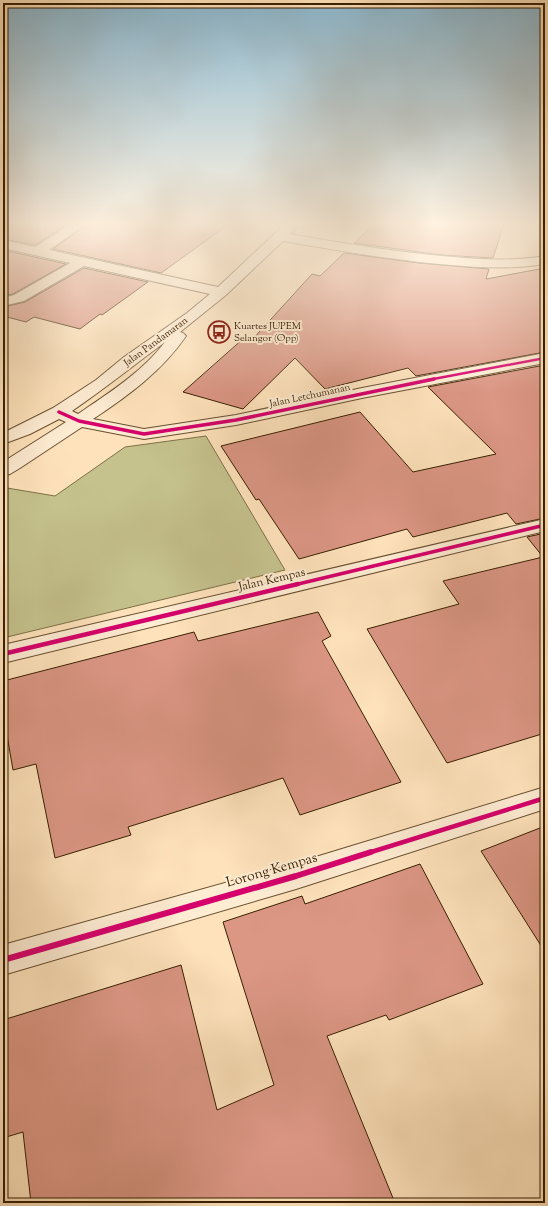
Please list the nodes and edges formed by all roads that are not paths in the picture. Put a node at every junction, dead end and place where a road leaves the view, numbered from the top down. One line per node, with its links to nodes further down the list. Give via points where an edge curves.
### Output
1 (50, 280): 5 (street, via 19,298)
2 (166, 280): 4 (street)
3 (233, 280): 4 (street, Jalan Pandamaran)
4 (221, 292): 6 (street, Jalan Pandamaran)
5 (3, 302)
6 (192, 316): 8 (street, Jalan Pandamaran, via 82,398); 9 (street, via 154,364 121,392)
7 (545, 358): 9 (street, Jalan Letchumanan, via 236,420 159,432 144,434)
8 (59, 412): 9 (street, Jalan Letchumanan); 10 (street, Jalan Pandamaran)
9 (79, 421): 13 (street)
10 (24, 430): 11 (street); 12 (street, Jalan Pandamaran)
11 (3, 434)
12 (3, 438)
13 (44, 445): 14 (street); 15 (street)
14 (3, 462)
15 (3, 470)
16 (545, 525): 17 (street, Jalan Kempas)
17 (3, 654)
18 (545, 798): 19 (street, Lorong Kempas, via 296,876)
19 (3, 960)

